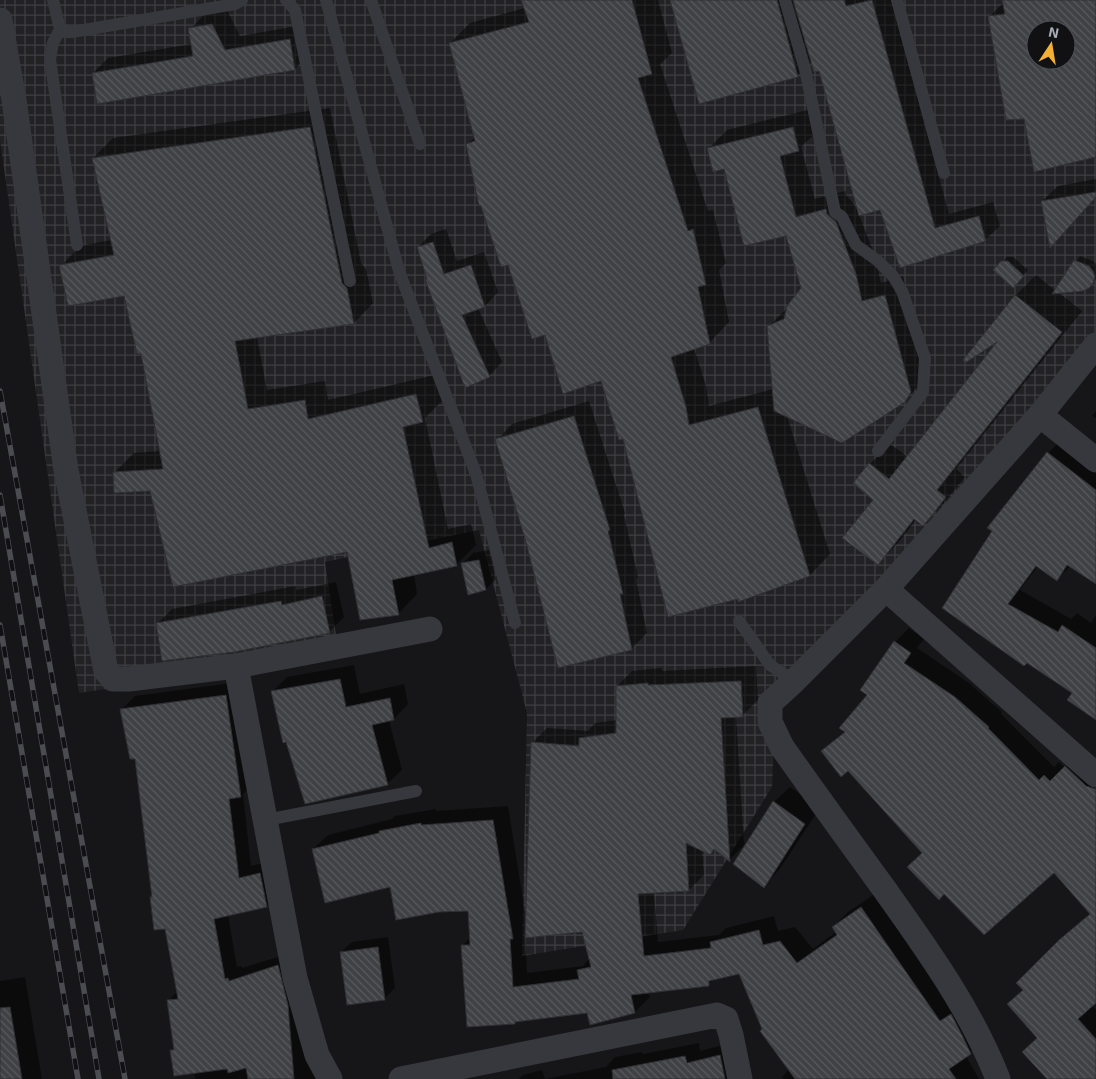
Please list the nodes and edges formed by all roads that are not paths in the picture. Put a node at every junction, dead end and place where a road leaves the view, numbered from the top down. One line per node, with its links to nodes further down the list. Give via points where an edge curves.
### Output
1 (53, 0): 9 (lane)
2 (242, 0): 9 (lane, via 235,4 72,32)
3 (286, 0): 13 (lane, via 295,10)
4 (326, 0): 20 (lane, via 399,271 476,474)
5 (371, 0): 10 (lane)
6 (786, 0): 16 (lane, via 805,69 835,212 842,217 856,245 878,261 902,291 925,358 923,392)
7 (897, 0): 11 (lane)
8 (0, 20): 22 (street, via 66,470 106,671 113,679 129,679)
9 (60, 29): 12 (lane, via 50,59)
10 (420, 144)
11 (944, 173)
12 (77, 245)
13 (350, 281)
14 (1096, 345): 15 (street)
15 (1040, 415): 17 (street); 18 (street)
16 (878, 452)
17 (1096, 460)
18 (886, 589): 23 (street); 24 (street)
19 (739, 621): 23 (lane, via 770,664)
20 (515, 623)
21 (430, 629): 22 (street)
22 (236, 666): 26 (street)
23 (794, 681): 30 (street, via 770,703 770,722 782,747 954,991 986,1049)
24 (1096, 775)
25 (416, 791): 26 (lane)
26 (266, 820): 27 (street, via 295,978 317,1054)
27 (330, 1079)
28 (401, 1079): 29 (street, via 717,1015 726,1019)
29 (740, 1079)
30 (998, 1079)

